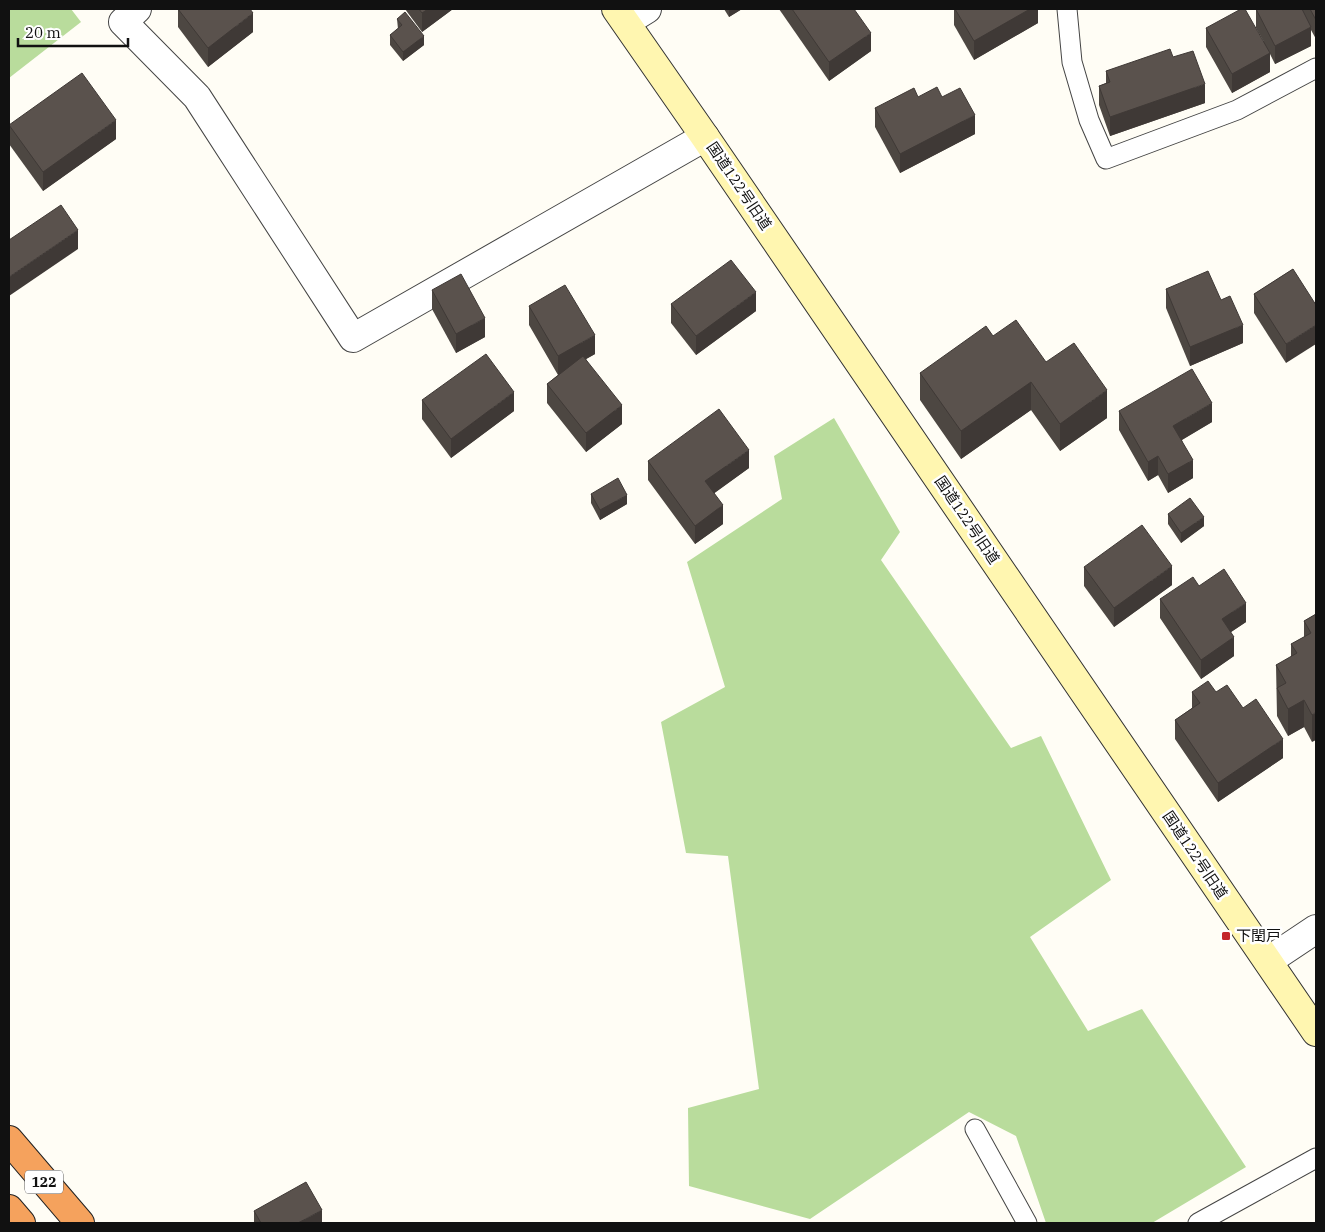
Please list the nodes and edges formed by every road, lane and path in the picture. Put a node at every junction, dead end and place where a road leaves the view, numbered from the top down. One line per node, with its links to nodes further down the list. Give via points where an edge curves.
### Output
1 (137, 9): 5 (street, via 124,22 197,97 353,338)
2 (1067, 9): 4 (lane, via 1072,62 1089,120 1106,159 1237,110)
3 (630, 13): 5 (street, 国道122号旧道)
4 (1316, 68)
5 (705, 137): 7 (street, 国道122号旧道)
6 (1316, 928): 7 (street)
7 (1268, 961): 8 (street, 国道122号旧道)
8 (1316, 1032)
9 (975, 1129): 15 (lane)
10 (9, 1140): 14 (highway, 122)
11 (1316, 1158): 16 (lane)
12 (9, 1209): 13 (highway)
13 (21, 1223)
14 (80, 1223)
15 (1027, 1223)
16 (1198, 1223)

